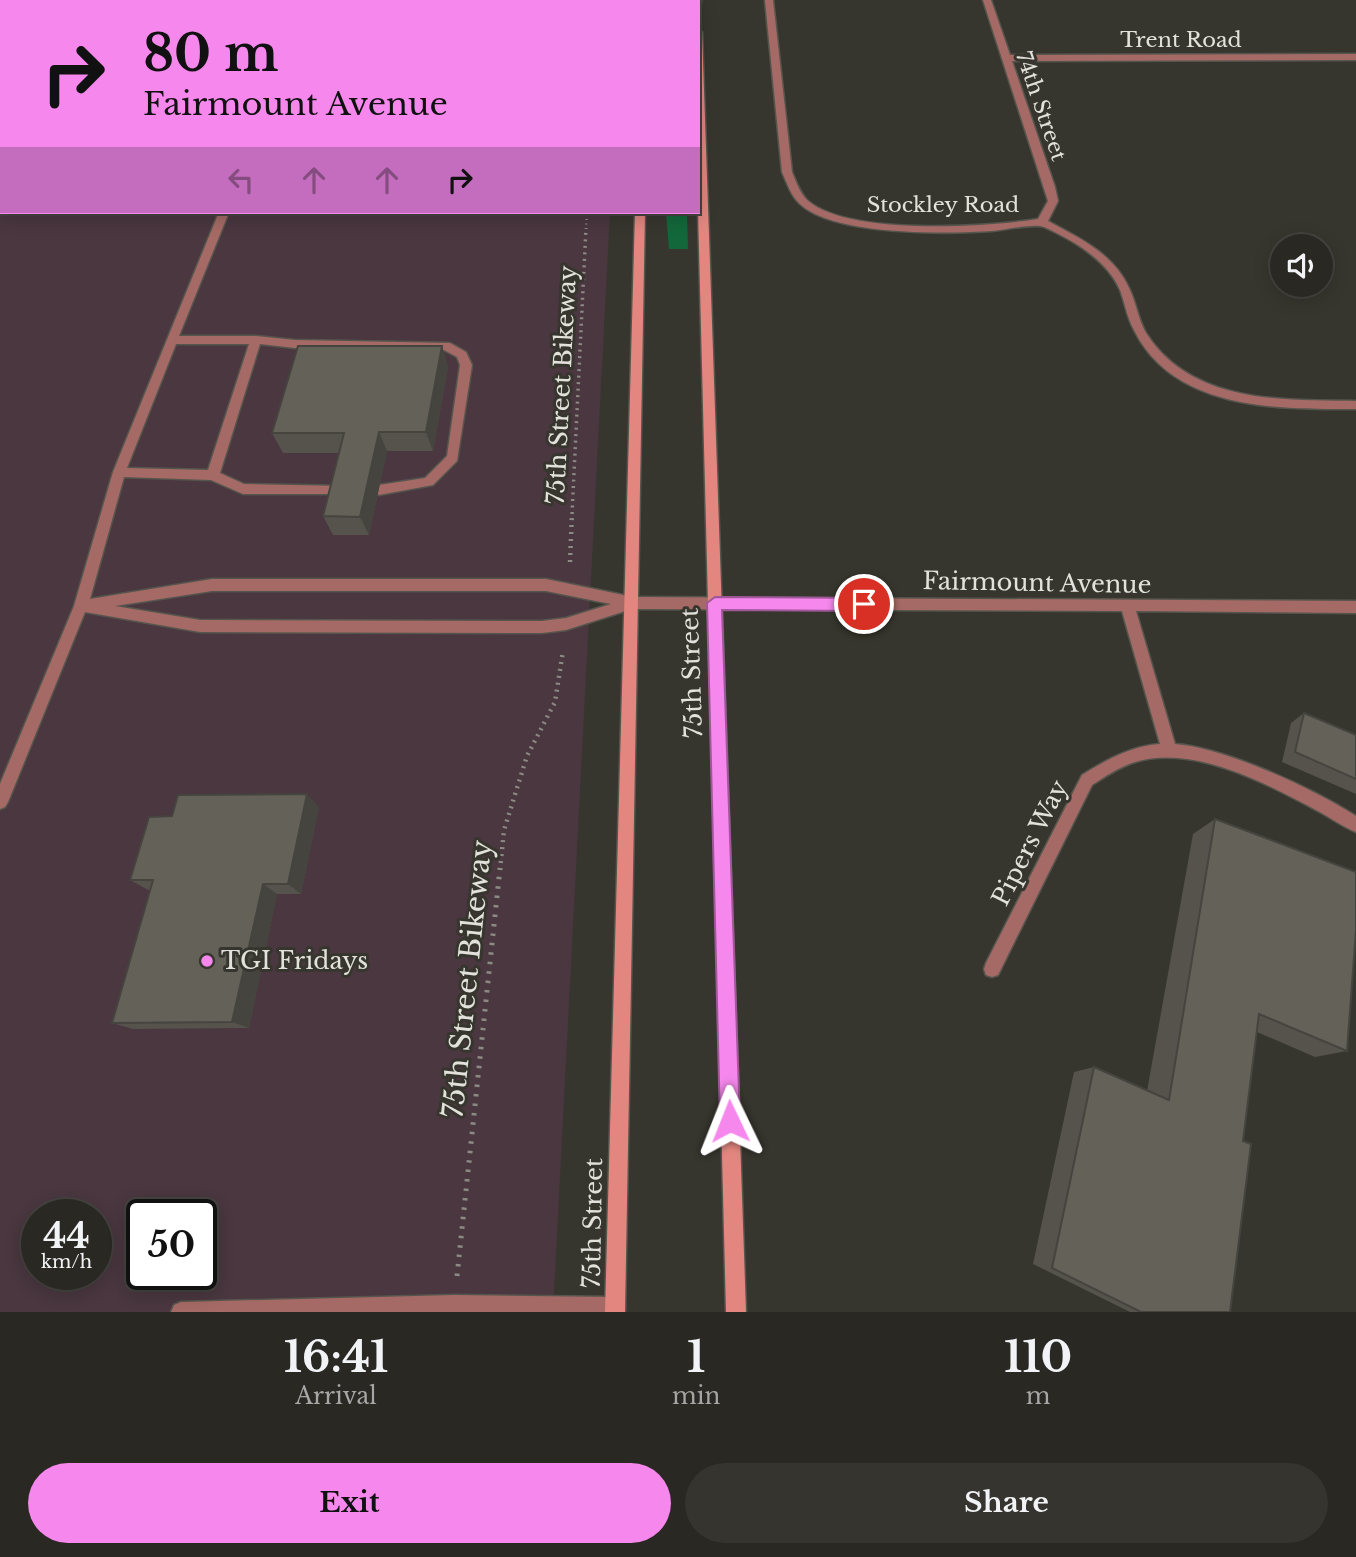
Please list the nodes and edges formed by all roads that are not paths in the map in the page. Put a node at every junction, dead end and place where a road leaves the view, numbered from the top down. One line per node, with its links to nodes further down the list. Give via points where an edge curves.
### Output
1 (769, 0): 8 (street, Stockley Road, via 788,172 793,190 805,203 826,215 872,226 1016,227)
2 (986, 0): 4 (street, 74th Street)
3 (1356, 57): 4 (street, Trent Road)
4 (1006, 58): 8 (street, 74th Street, via 1050,187 1053,201)
5 (700, 100): 17 (main road, 75th Street)
6 (223, 214): 9 (street)
7 (640, 214): 16 (main road, 75th Street)
8 (1042, 222): 11 (street, via 1083,243 1104,261 1121,282 1150,348 1188,382 1271,404)
9 (173, 340): 10 (street); 12 (street)
10 (256, 340): 13 (street); 15 (street, via 446,345 462,355 467,365 453,458 429,482)
11 (1356, 405)
12 (119, 472): 13 (street); 18 (street)
13 (213, 475): 14 (street, via 243,489)
14 (343, 491)
15 (379, 491)
16 (633, 603): 17 (street, Fairmount Avenue); 18 (street, via 546,585 212,585); 18 (street, via 542,627 200,626); 25 (main road, 75th Street)
17 (715, 603): 19 (street, Fairmount Avenue); 27 (main road, 75th Street)
18 (81, 606): 22 (street)
19 (1128, 607): 20 (street, Fairmount Avenue); 21 (street)
20 (1356, 607)
21 (1169, 750): 23 (street, Pipers Way, via 1211,755 1330,807); 24 (street, Pipers Way, via 1113,761 1087,780)
22 (0, 802)
23 (1356, 824)
24 (992, 969)
25 (615, 1310): 26 (street, via 454,1305)
26 (181, 1312)
27 (736, 1312)

